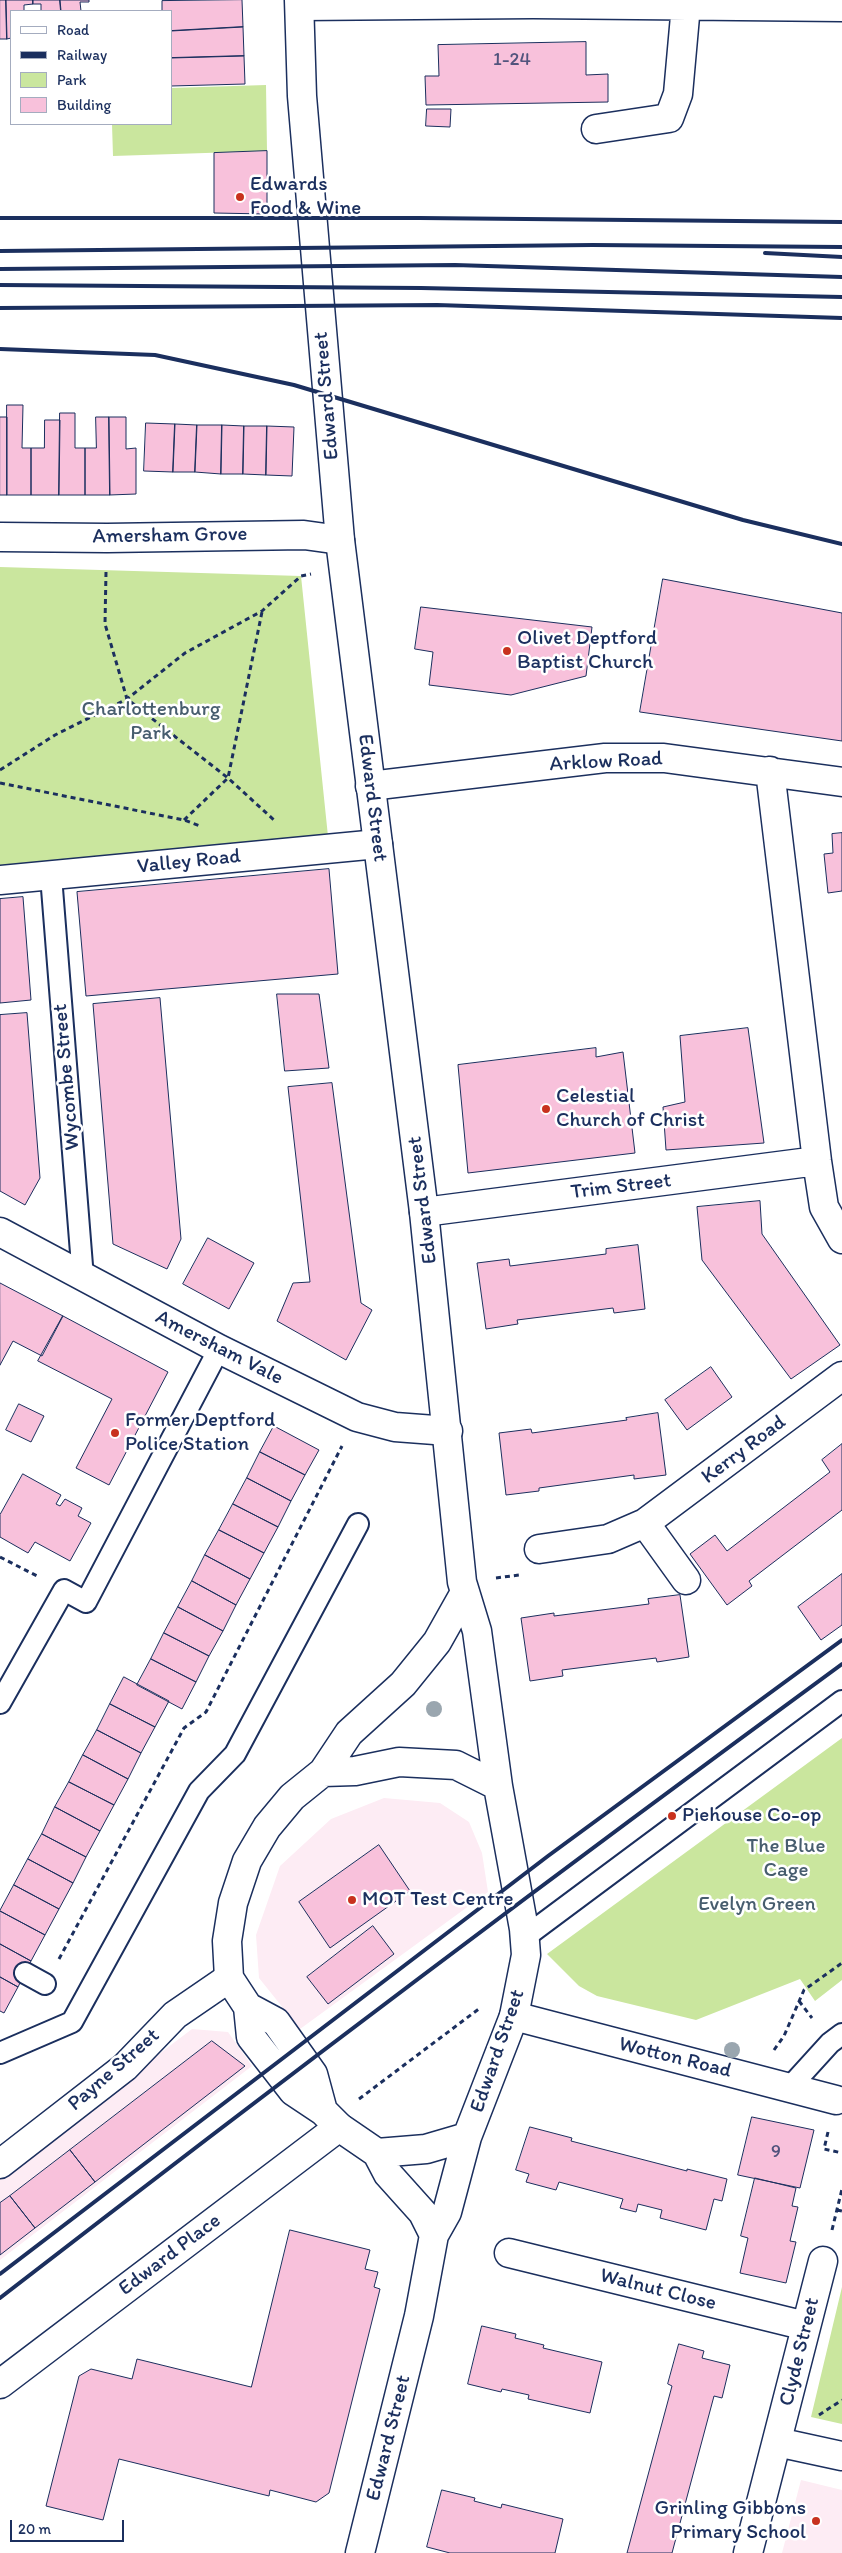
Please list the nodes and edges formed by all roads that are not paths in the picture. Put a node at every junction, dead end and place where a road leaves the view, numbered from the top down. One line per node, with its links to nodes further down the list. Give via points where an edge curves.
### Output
1 (533, 2): 2 (street); 3 (street)
2 (300, 3): 7 (street, Edward Street, via 302,96)
3 (686, 5): 4 (street); 5 (street, via 678,94 669,118)
4 (842, 7)
5 (596, 129)
6 (0, 537): 7 (street, Amersham Grove, via 304,535)
7 (340, 540): 10 (street, Edward Street)
8 (770, 771): 9 (street, Arklow Road); 10 (street, Arklow Road, via 664,758 605,758); 14 (street)
9 (842, 782)
10 (370, 786): 11 (street, Edward Street)
11 (378, 844): 12 (street, Valley Road); 15 (street, Edward Street)
12 (51, 876): 13 (street, Valley Road); 18 (lane, Wycombe Street)
13 (0, 880)
14 (817, 1161): 15 (street, Trim Street); 17 (street, via 824,1207)
15 (424, 1212): 21 (street, Edward Street)
16 (0, 1232): 18 (street, Amersham Vale)
17 (842, 1239)
18 (83, 1278): 19 (street, Amersham Vale)
19 (219, 1349): 21 (street, Amersham Vale, via 357,1417 395,1428); 28 (lane, via 86,1602 64,1590)
20 (842, 1376): 22 (street, Kerry Road)
21 (448, 1431): 26 (street, Edward Street)
22 (645, 1523): 24 (street, Kerry Road, via 608,1539); 25 (street)
23 (358, 1524): 37 (lane, via 235,1754 199,1791 72,2022)
24 (539, 1549)
25 (686, 1580)
26 (463, 1588): 29 (street, via 437,1642 403,1684 349,1733); 30 (street, Edward Street, via 477,1631)
27 (842, 1700): 31 (lane)
28 (0, 1703)
29 (323, 1772): 30 (street, via 355,1771 399,1762 456,1765); 33 (street, via 292,1797 267,1827 247,1862 233,1903 227,1941)
30 (498, 1786): 31 (street, Edward Street)
31 (525, 1937): 35 (street, Edward Street, via 526,1956)
32 (25, 1973): 34 (lane)
33 (229, 1978): 40 (street, via 248,2007 276,2022 314,2074); 43 (street, Payne Street, via 175,2015 125,2066)
34 (46, 1984)
35 (514, 2016): 38 (street, Wotton Road); 41 (street, Edward Street)
36 (842, 2034): 38 (lane)
37 (0, 2053)
38 (790, 2087): 39 (street, Wotton Road)
39 (836, 2100)
40 (331, 2119): 42 (street); 48 (street, Edward Place)
41 (467, 2137): 42 (street, Edward Street, via 426,2149); 44 (street, Edward Street, via 447,2212)
42 (377, 2153): 44 (street, via 388,2174 423,2213)
43 (1, 2161)
44 (434, 2235): 51 (street, Edward Street, via 419,2316)
45 (509, 2253): 47 (street, Walnut Close)
46 (823, 2261): 47 (street, Clyde Street)
47 (806, 2326): 49 (street, Clyde Street)
48 (0, 2384)
49 (777, 2442): 50 (street); 52 (street, Clyde Street)
50 (842, 2456)
51 (360, 2553)
52 (748, 2553)

